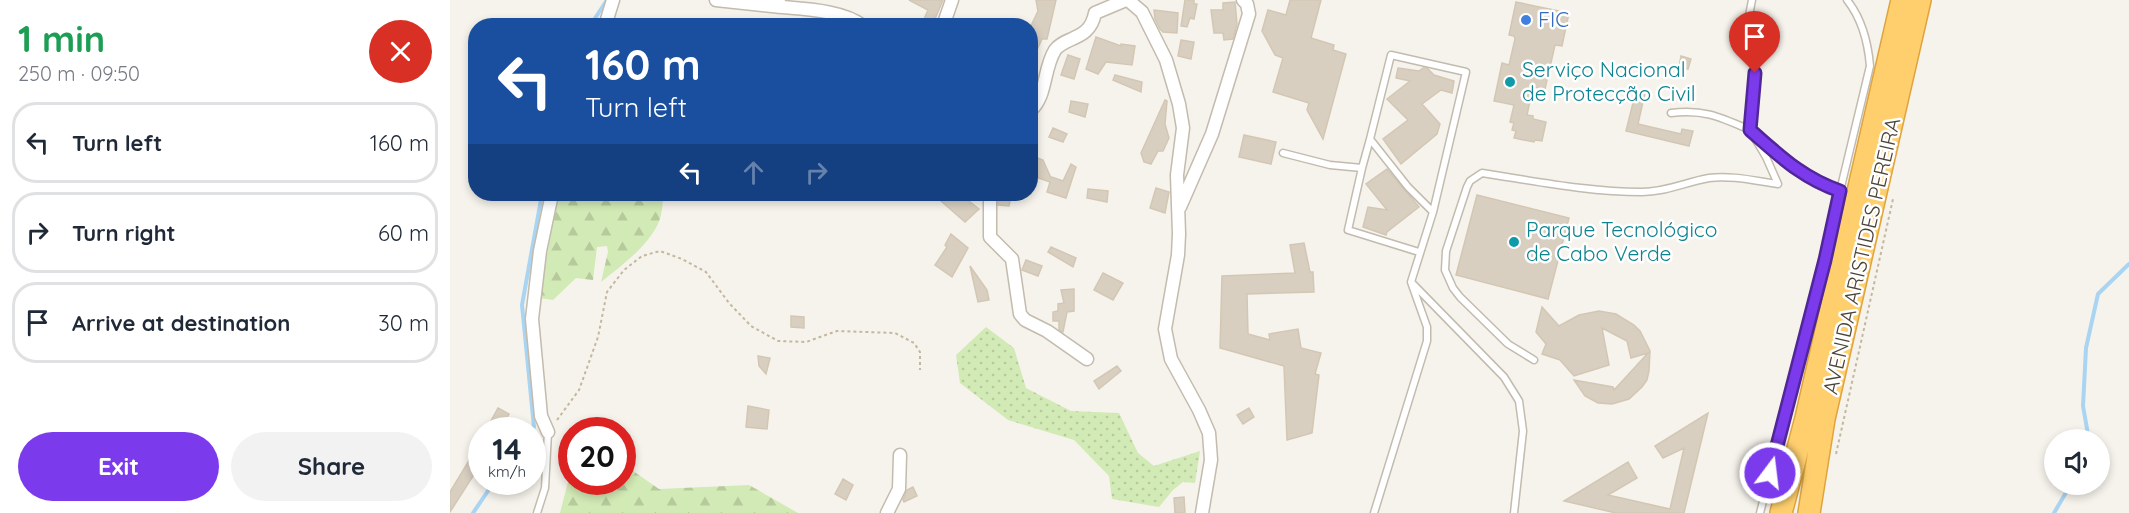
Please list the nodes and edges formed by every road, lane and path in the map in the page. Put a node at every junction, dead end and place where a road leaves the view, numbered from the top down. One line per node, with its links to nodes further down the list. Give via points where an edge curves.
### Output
1 (716, 0): 10 (street)
2 (952, 0): 13 (street)
3 (1127, 0): 14 (street, via 1095,14 1093,24 1056,48); 24 (street, via 1142,12 1156,39 1179,104 1183,128 1177,175)
4 (1244, 0): 24 (street, via 1249,14 1212,134)
5 (1752, 0): 16 (lane, via 1748,21 1755,73)
6 (1847, 0): 20 (lane, via 1861,23 1870,66)
7 (1902, 0): 40 (highway, AVENIDA ARISTIDES PEREIRA, via 1811,396)
8 (1920, 0): 41 (highway, AVENIDA ARISTIDES PEREIRA, via 1824,419)
9 (615, 1): 11 (street)
10 (777, 3): 12 (street)
11 (608, 18)
12 (847, 18)
13 (946, 18)
14 (1038, 102)
15 (1671, 113): 16 (lane, via 1711,114)
16 (1750, 130): 20 (lane, via 1804,175); 29 (lane, via 1778,184 1720,177 1641,192 1586,189 1482,173 1470,181 1446,251 1448,280 1508,344)
17 (1370, 139): 19 (lane); 25 (lane); 25 (lane, via 1391,56 1466,72)
18 (1283, 153): 19 (lane, via 1330,165)
19 (1362, 168): 26 (lane, via 1348,230)
20 (1840, 191): 39 (lane)
21 (1893, 195): 33 (path)
22 (551, 201): 31 (street, via 532,319 541,416)
23 (990, 201): 28 (street, via 990,237 1012,259 1020,314 1025,321)
24 (1179, 210): 36 (street, via 1178,255 1165,329 1171,359 1209,433 1211,460)
25 (1433, 212): 26 (lane)
26 (1419, 252): 27 (lane)
27 (1411, 282): 37 (lane, via 1427,327 1427,341); 38 (lane, via 1504,377 1519,401 1523,430)
28 (1087, 359)
29 (1534, 360)
30 (920, 370): 31 (path, via 920,352 914,343 895,333 837,332 806,342 778,341 751,326 706,272 660,251 642,256 624,270 607,292 598,337 579,390)
31 (548, 432): 34 (lane, via 545,488)
32 (900, 454): 35 (street, via 899,489)
33 (1836, 456)
34 (537, 513)
35 (887, 513)
36 (1202, 513)
37 (1374, 513)
38 (1514, 513)
39 (1760, 513)
40 (1780, 513)
41 (1809, 513)

